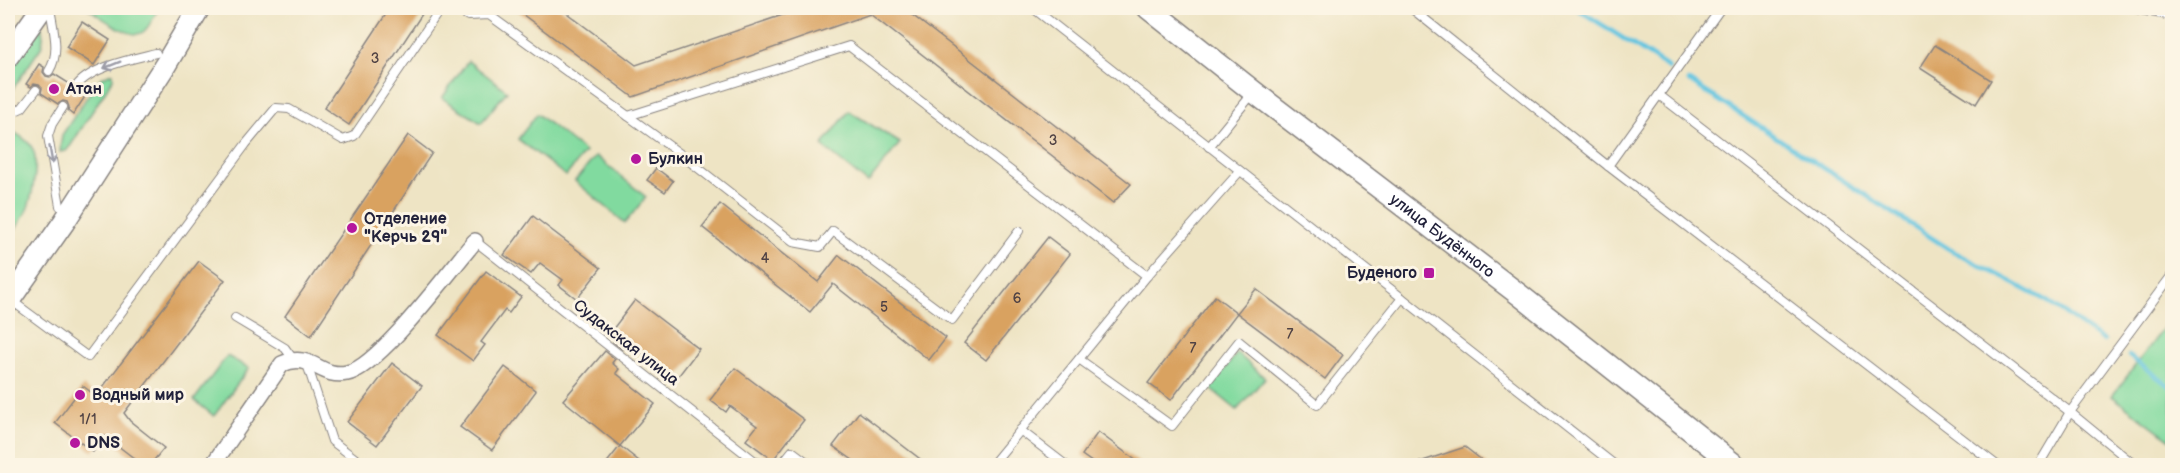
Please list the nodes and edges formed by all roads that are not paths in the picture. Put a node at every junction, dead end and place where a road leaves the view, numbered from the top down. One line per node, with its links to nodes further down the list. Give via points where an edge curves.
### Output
1 (42, 8): 14 (main road)
2 (50, 8): 15 (lane, via 56,54)
3 (183, 8): 13 (main road)
4 (199, 8): 31 (main road, via 70,212)
5 (441, 8): 31 (lane, via 354,136 343,140 290,109 276,108 88,357)
6 (455, 8): 22 (lane, via 468,16 489,15)
7 (1033, 8): 23 (lane)
8 (1148, 8): 18 (main road, улица Будённого)
9 (1411, 8): 24 (lane)
10 (1721, 8): 19 (lane)
11 (2131, 8): 12 (lane)
12 (2172, 16)
13 (156, 53): 16 (lane, one-way to 16, via 124,60 88,75); 26 (main road)
14 (8, 56)
15 (49, 71)
16 (75, 88)
17 (36, 90): 21 (lane, via 22,108)
18 (1254, 92): 23 (lane); 46 (main road, улица Будённого)
19 (1659, 95): 24 (lane); 36 (lane)
20 (63, 108): 26 (lane, one-way to 26, via 48,136)
21 (8, 114)
22 (628, 116): 27 (lane, via 793,242 820,247 833,231 952,320); 30 (lane, via 849,46)
23 (1209, 147): 25 (lane)
24 (1608, 166): 47 (lane)
25 (1240, 171): 30 (lane); 32 (lane)
26 (60, 206): 31 (main road)
27 (1019, 231)
28 (475, 241): 35 (street, via 366,365 338,375); 40 (lane, Судакская улица)
29 (2172, 275): 36 (lane)
30 (1147, 276): 34 (lane)
31 (8, 295)
32 (1402, 298): 34 (lane, via 1317,405 1239,341 1172,426); 45 (lane)
33 (235, 318): 35 (lane)
34 (1079, 359): 37 (lane)
35 (299, 360): 38 (street, via 282,363); 39 (lane, via 332,441)
36 (2070, 412): 48 (lane); 49 (lane)
37 (1020, 430): 43 (lane); 44 (lane)
38 (212, 465)
39 (365, 465)
40 (761, 465)
41 (780, 465): 42 (lane, via 792,451)
42 (812, 465)
43 (991, 465)
44 (1067, 465)
45 (1616, 465)
46 (1736, 465)
47 (1998, 465)
48 (2038, 465)
49 (2136, 465)

